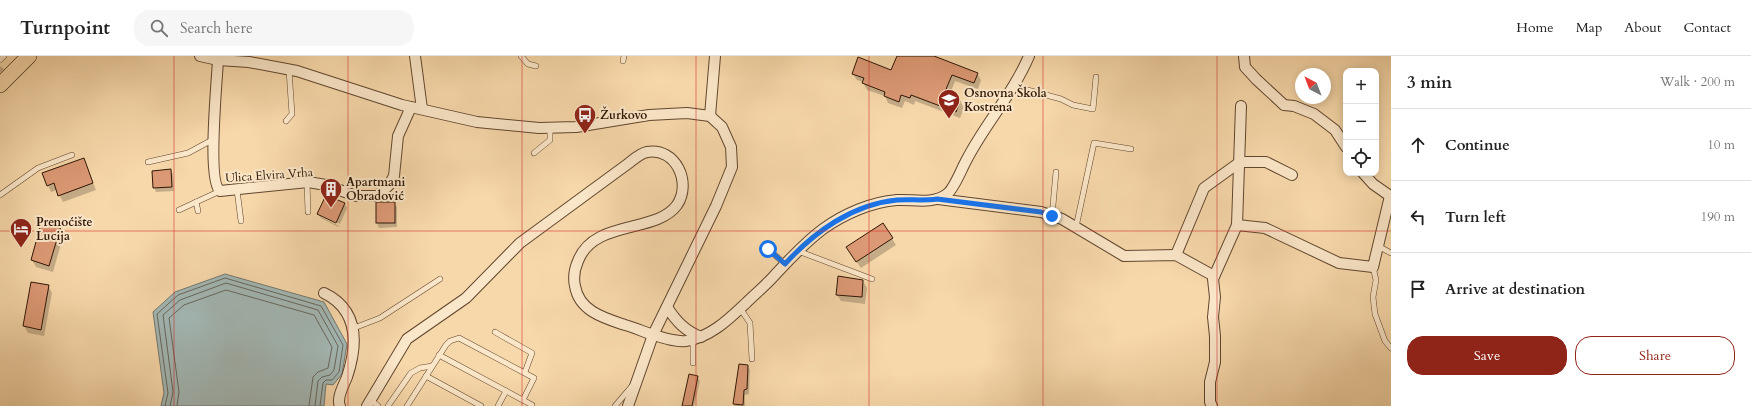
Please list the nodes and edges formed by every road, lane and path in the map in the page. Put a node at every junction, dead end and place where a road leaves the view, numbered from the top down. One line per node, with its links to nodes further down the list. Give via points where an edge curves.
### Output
1 (4, 56): 10 (lane)
2 (29, 56): 14 (main road)
3 (200, 56): 9 (street)
4 (415, 56): 18 (street)
5 (521, 56): 11 (lane, via 528,64)
6 (715, 56): 19 (street)
7 (1029, 56): 15 (street)
8 (1244, 56): 23 (street, via 1246,67 1256,80 1284,105 1314,114 1335,130)
9 (220, 58): 12 (street); 22 (street, Ulica Elvira Vrha)
10 (0, 60)
11 (536, 66)
12 (289, 70): 17 (street); 20 (lane, via 292,114)
13 (1096, 77): 15 (lane, via 1093,109 1072,106 1061,99)
14 (0, 85)
15 (1014, 86): 36 (street, via 977,140 948,194)
16 (1241, 106): 28 (street)
17 (411, 107): 18 (street); 32 (street, Ulica Elvira Vrha, via 398,136 394,176 378,196 356,196 326,185)
18 (422, 109): 21 (street, via 477,122)
19 (710, 116): 21 (street, via 687,113 649,115 576,127); 56 (street, via 722,127 731,147 732,167 716,206)
20 (286, 120)
21 (550, 128): 25 (lane, via 550,140)
22 (214, 139): 27 (lane, via 188,153); 34 (street, Ulica Elvira Vrha, via 214,178)
23 (1343, 142)
24 (1131, 149): 44 (lane, via 1094,143)
25 (534, 154)
26 (72, 155): 35 (lane, via 38,168)
27 (148, 162)
28 (1240, 162): 30 (street, via 1266,162); 43 (street); 49 (street, via 1204,188)
29 (1056, 172): 41 (lane)
30 (1292, 175)
31 (1365, 176): 45 (street, via 1390,196)
32 (307, 182): 33 (street, Ulica Elvira Vrha); 40 (lane)
33 (237, 190): 34 (street, Ulica Elvira Vrha); 42 (lane)
34 (220, 191): 37 (lane)
35 (0, 195)
36 (937, 199): 41 (street, via 1041,212); 47 (street, via 898,200 875,204 847,215 822,230)
37 (196, 202): 38 (lane); 39 (lane)
38 (179, 210)
39 (198, 211)
40 (308, 212)
41 (1052, 216): 44 (street)
42 (241, 221)
43 (1237, 225): 51 (street, via 1265,228 1339,263); 52 (street)
44 (1076, 227): 49 (street, via 1124,256)
45 (1378, 246): 48 (lane); 51 (street)
46 (768, 249): 50 (lane)
47 (797, 250): 50 (street); 54 (lane)
48 (1391, 253)
49 (1176, 255): 52 (street)
50 (785, 264): 57 (street)
51 (1373, 267): 62 (lane, via 1376,280 1373,297 1375,314 1385,341)
52 (1214, 276): 81 (street, via 1215,297 1212,317 1215,362 1210,382)
53 (440, 279): 58 (lane, via 380,318)
54 (872, 279)
55 (324, 294): 58 (street, via 337,299 346,310)
56 (667, 306): 60 (street); 61 (street, via 674,318)
57 (740, 308): 61 (street, via 715,330); 64 (lane, via 750,322)
58 (354, 328): 74 (street, via 353,355 339,397)
59 (495, 332): 67 (lane, via 532,353)
60 (653, 335): 61 (street, via 675,341); 69 (street); 72 (street, via 605,319 586,307 576,293 573,276 585,247 598,238 669,214 678,203 684,182 681,170 670,158 657,152 646,152 520,243 466,298 407,339)
61 (697, 338): 65 (lane)
62 (1391, 348)
63 (439, 355): 66 (lane); 67 (lane, via 450,341 459,338); 70 (lane)
64 (752, 359)
65 (692, 363)
66 (432, 366): 68 (lane); 75 (lane, via 411,373)
67 (525, 372): 71 (lane, via 534,378)
68 (426, 376): 76 (lane); 77 (lane)
69 (636, 383): 79 (lane); 80 (street)
70 (506, 391): 71 (lane); 78 (lane)
71 (523, 400): 73 (lane)
72 (372, 404)
73 (532, 405)
74 (340, 406)
75 (388, 406)
76 (407, 406)
77 (481, 406)
78 (498, 406)
79 (615, 406)
80 (628, 406)
81 (1212, 406)

